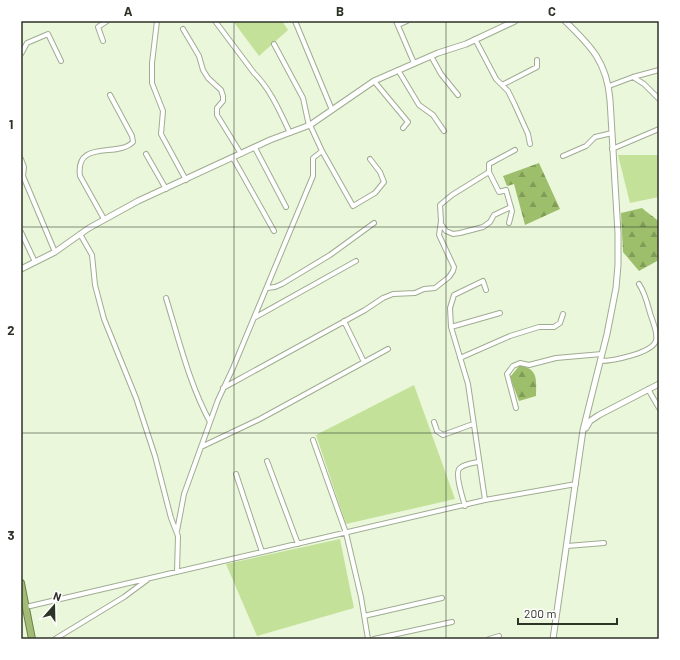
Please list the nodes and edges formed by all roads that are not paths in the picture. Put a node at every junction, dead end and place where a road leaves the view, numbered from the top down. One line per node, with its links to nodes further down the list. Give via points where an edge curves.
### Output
1 (107, 21): 11 (street, via 98,26)
2 (157, 21): 46 (street, via 152,83 163,107 161,134)
3 (215, 21): 32 (street, via 261,81)
4 (295, 21): 27 (street)
5 (407, 21): 8 (street)
6 (515, 21): 10 (street)
7 (565, 21): 23 (street, via 598,57)
8 (397, 23): 17 (street)
9 (183, 29): 40 (street, via 200,56 203,70 221,90 223,101 217,108 218,115)
10 (475, 39): 14 (street); 22 (street, via 496,79)
11 (103, 41)
12 (274, 44): 28 (street, via 304,98)
13 (21, 54): 16 (street, via 27,43 48,34)
14 (431, 56): 17 (street); 25 (street, via 441,74)
15 (537, 60): 22 (street, via 537,67)
16 (61, 61)
17 (414, 63): 18 (street)
18 (398, 70): 21 (street); 31 (street, via 419,106 436,119)
19 (659, 70): 20 (street)
20 (633, 77): 23 (street); 26 (street)
21 (374, 81): 27 (street); 29 (street, via 408,122)
22 (502, 85): 34 (street, via 520,114)
23 (609, 86): 33 (street)
24 (110, 95): 50 (street, via 133,142 115,149 91,153 81,161 79,169 83,182)
25 (458, 95)
26 (659, 99)
27 (332, 110): 28 (street)
28 (309, 125): 32 (street); 38 (street)
29 (403, 128)
30 (658, 131): 36 (street)
31 (444, 132)
32 (290, 133): 35 (street)
33 (612, 133): 36 (street); 41 (street, via 594,137 586,146)
34 (530, 144)
35 (255, 148): 40 (street); 48 (street)
36 (612, 149): 71 (street, via 618,265 615,299)
37 (515, 150): 45 (street, via 489,164)
38 (322, 151): 44 (street, via 353,206 375,193 384,182); 62 (street, via 313,158 314,176)
39 (146, 154): 47 (street)
40 (241, 154): 42 (street)
41 (563, 156)
42 (233, 158): 46 (street); 54 (street)
43 (21, 159): 57 (street, via 24,167 23,176)
44 (370, 159)
45 (488, 172): 49 (street, via 498,191 506,190); 52 (street, via 441,204)
46 (186, 180): 47 (street)
47 (166, 189): 50 (street)
48 (286, 207)
49 (511, 207): 52 (street, via 494,215 483,227 460,233 446,231); 53 (street)
50 (104, 219): 56 (street)
51 (374, 223): 62 (street, via 330,255 282,284)
52 (441, 223): 68 (street, via 439,235 454,267 449,277 433,289 424,289 415,294 393,294 383,298)
53 (509, 223)
54 (274, 231)
55 (21, 232): 59 (street)
56 (80, 234): 57 (street); 92 (street, via 92,255 95,285 104,319 136,398)
57 (55, 252): 59 (street)
58 (356, 261): 67 (street)
59 (36, 262): 60 (street)
60 (21, 269)
61 (639, 284): 73 (street, via 646,297 656,341 649,349)
62 (267, 288): 67 (street)
63 (486, 290): 69 (street, via 483,281 454,295 450,308)
64 (166, 298): 80 (street, via 184,362)
65 (500, 313): 69 (street)
66 (563, 314): 72 (street, via 560,323 554,327 539,328 510,336)
67 (254, 318): 76 (street)
68 (344, 321): 74 (street); 76 (street)
69 (451, 327): 72 (street)
70 (388, 349): 74 (street)
71 (602, 354): 73 (street); 78 (street, via 556,358 513,366 507,374)
72 (460, 358): 82 (street, via 468,384)
73 (600, 361): 83 (street)
74 (364, 362): 85 (street, via 260,419)
75 (659, 384): 77 (street)
76 (223, 389): 80 (street)
77 (648, 389): 79 (street); 83 (street, via 593,419)
78 (516, 408)
79 (659, 408)
80 (210, 422): 85 (street)
81 (434, 422): 82 (street, via 437,431 444,435)
82 (473, 424): 87 (street)
83 (583, 435): 89 (street)
84 (312, 440): 93 (street)
85 (201, 447): 92 (street, via 184,494)
86 (267, 461): 95 (street)
87 (478, 462): 90 (street); 91 (street, via 460,467 458,470)
88 (236, 474): 97 (street)
89 (576, 484): 90 (street); 96 (street)
90 (485, 500): 91 (street)
91 (465, 506): 93 (street)
92 (177, 531): 98 (street)
93 (346, 534): 95 (street); 103 (street)
94 (604, 543): 96 (street)
95 (298, 544): 97 (street)
96 (567, 546): 111 (street)
97 (262, 552): 98 (street)
98 (177, 572): 99 (street)
99 (150, 578): 102 (street); 107 (street)
100 (21, 583): 102 (highway)
101 (442, 598): 103 (street)
102 (26, 607): 106 (highway)
103 (364, 616): 108 (street)
104 (452, 622): 109 (street)
105 (499, 636): 110 (street)
106 (32, 639)
107 (55, 639)
108 (368, 639)
109 (374, 639)
110 (489, 639)
111 (553, 639)

